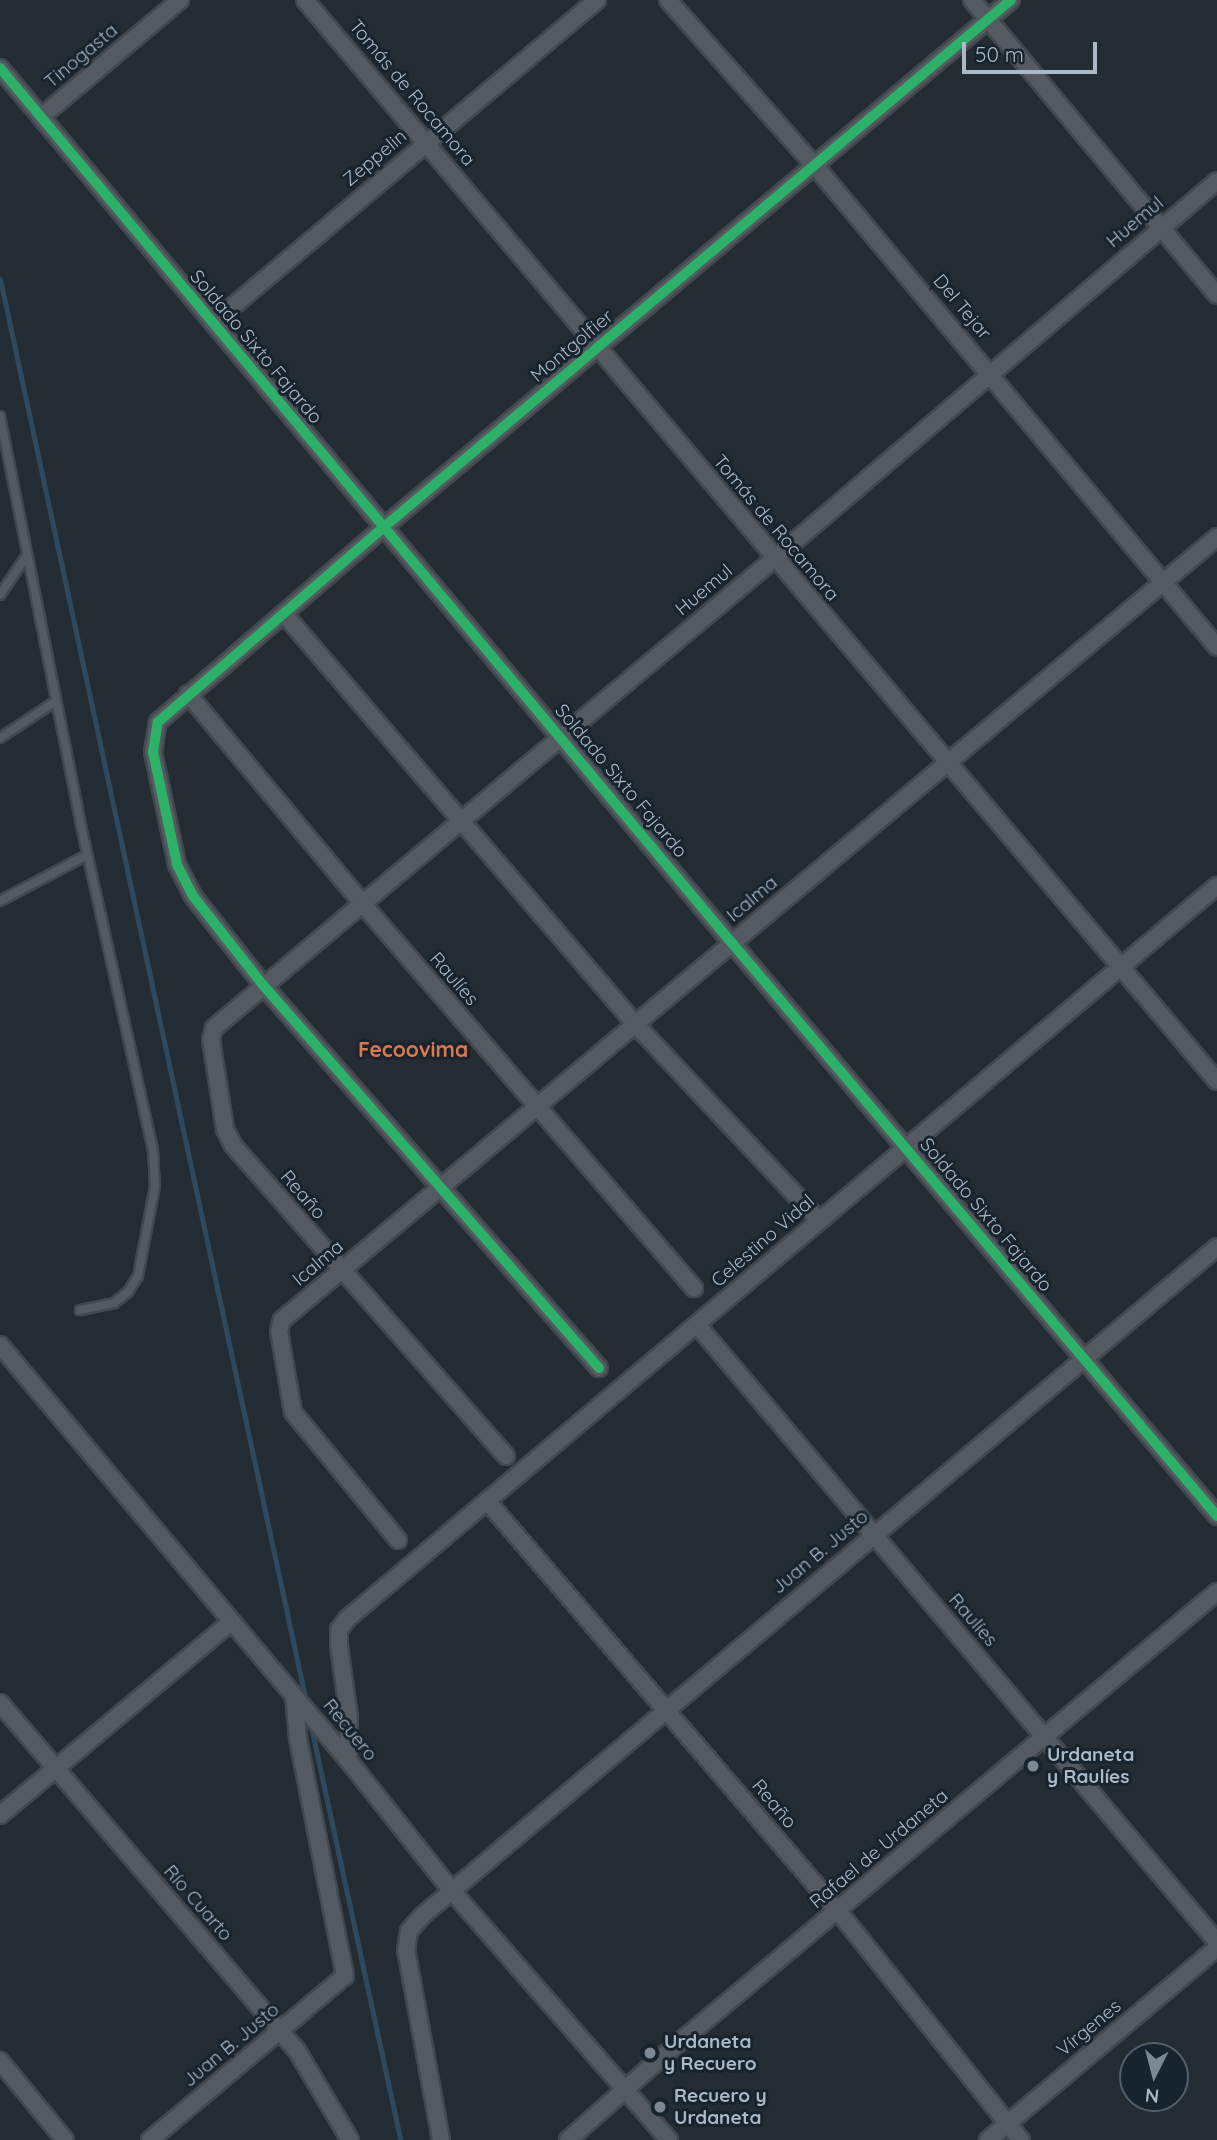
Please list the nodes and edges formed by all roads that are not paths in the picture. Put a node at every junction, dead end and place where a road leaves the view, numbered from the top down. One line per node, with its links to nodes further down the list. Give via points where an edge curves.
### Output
1 (180, 0): 9 (street, Tinogasta)
2 (305, 0): 10 (street, Tomás de Rocamora)
3 (597, 0): 10 (street, Zeppelin)
4 (668, 0): 11 (street, Del Tejar)
5 (972, 0): 7 (street)
6 (1011, 0): 7 (street, Montgolfier)
7 (988, 19): 11 (street, Montgolfier); 13 (street)
8 (0, 68): 9 (street, Soldado Sixto Fajardo)
9 (41, 117): 15 (street, Soldado Sixto Fajardo)
10 (426, 142): 15 (street, Zeppelin); 16 (street, Tomás de Rocamora)
11 (816, 167): 16 (street, Montgolfier); 17 (street, Del Tejar)
12 (1217, 181): 13 (street, Huemul)
13 (1159, 228): 14 (street); 17 (street, Huemul)
14 (1217, 295)
15 (213, 323): 21 (street, Soldado Sixto Fajardo)
16 (598, 347): 21 (street, Montgolfier); 24 (street, Tomás de Rocamora)
17 (990, 373): 24 (street, Huemul); 25 (street, Del Tejar)
18 (0, 416): 19 (lane)
19 (8, 459): 20 (lane); 23 (lane)
20 (0, 466)
21 (384, 527): 27 (street, Montgolfier); 31 (street, Soldado Sixto Fajardo)
22 (1217, 537): 25 (street, Icalma)
23 (27, 555): 26 (lane); 30 (lane)
24 (774, 559): 31 (street, Huemul); 33 (street, Tomás de Rocamora)
25 (1163, 582): 28 (street, Del Tejar); 33 (street, Icalma)
26 (0, 595)
27 (285, 615): 29 (street, Montgolfier); 34 (street)
28 (1217, 647)
29 (188, 694): 38 (street, Raulíes); 41 (street, Montgolfier, via 158,722 153,752 177,864 193,896)
30 (56, 701): 32 (lane); 35 (lane)
31 (561, 736): 34 (street, Huemul); 39 (street, Soldado Sixto Fajardo)
32 (0, 738)
33 (950, 762): 39 (street, Icalma); 40 (street, Tomás de Rocamora)
34 (460, 820): 38 (street, Huemul); 42 (street)
35 (87, 855): 37 (lane); 52 (lane, via 153,1149 155,1186 138,1276 114,1303)
36 (1217, 886): 40 (street, Celestino Vidal)
37 (0, 901)
38 (361, 902): 41 (street, Huemul); 45 (street, Raulíes)
39 (732, 943): 42 (street, Icalma); 46 (street, Soldado Sixto Fajardo)
40 (1121, 966): 44 (street, Tomás de Rocamora); 46 (street, Celestino Vidal)
41 (262, 985): 43 (street, Huemul); 47 (street)
42 (636, 1025): 45 (street, Icalma); 48 (street)
43 (214, 1028): 50 (street, Reaño, via 211,1040 225,1129 233,1145)
44 (1217, 1081)
45 (537, 1107): 47 (street, Icalma); 51 (street, Raulíes)
46 (906, 1147): 48 (street, Celestino Vidal); 55 (street, Soldado Sixto Fajardo)
47 (440, 1189): 50 (street, Icalma); 56 (street)
48 (818, 1219): 53 (street, Celestino Vidal)
49 (1217, 1247): 55 (street, Juan B. Justo)
50 (342, 1271): 57 (street, Reaño); 61 (street, Icalma, via 282,1321 279,1331 293,1412)
51 (694, 1288)
52 (80, 1310)
53 (698, 1326): 58 (street, Celestino Vidal); 60 (street, Raulíes)
54 (0, 1345): 63 (street, Recuero)
55 (1084, 1359): 59 (street, Soldado Sixto Fajardo); 60 (street, Juan B. Justo)
56 (598, 1368)
57 (506, 1456)
58 (487, 1501): 66 (street, Reaño); 68 (street, Celestino Vidal, via 339,1630 349,1717)
59 (1217, 1516)
60 (872, 1536): 66 (street, Juan B. Justo); 67 (street, Raulíes)
61 (398, 1539)
62 (1217, 1592): 67 (street, Rafael de Urdaneta)
63 (232, 1621): 64 (street, Recuero); 69 (street)
64 (294, 1696): 68 (street, Recuero); 75 (street, Juan B. Justo, via 298,1738 346,1970 340,1983)
65 (0, 1703): 69 (street, Río Cuarto)
66 (668, 1710): 71 (street, Juan B. Justo); 72 (street, Reaño)
67 (1047, 1736): 72 (street, Rafael de Urdaneta); 73 (street, Raulíes)
68 (348, 1760): 71 (street, Recuero)
69 (55, 1769): 70 (street); 75 (street, Río Cuarto)
70 (0, 1815)
71 (451, 1890): 77 (street, Recuero); 82 (street, Juan B. Justo, via 409,1931 406,1950)
72 (838, 1911): 77 (street, Rafael de Urdaneta); 78 (street, Reaño)
73 (1217, 1942)
74 (1217, 1948): 78 (street, Vírgenes)
75 (280, 2031): 80 (street, Juan B. Justo); 81 (street, Río Cuarto, via 296,2049)
76 (0, 2062): 79 (street)
77 (625, 2090): 83 (street, Rafael de Urdaneta); 84 (street, Recuero)
78 (1007, 2124): 85 (street, Vírgenes); 86 (street, Reaño)
79 (65, 2140)
80 (150, 2140)
81 (350, 2140)
82 (441, 2140)
83 (568, 2140)
84 (668, 2140)
85 (988, 2140)
86 (1021, 2140)

